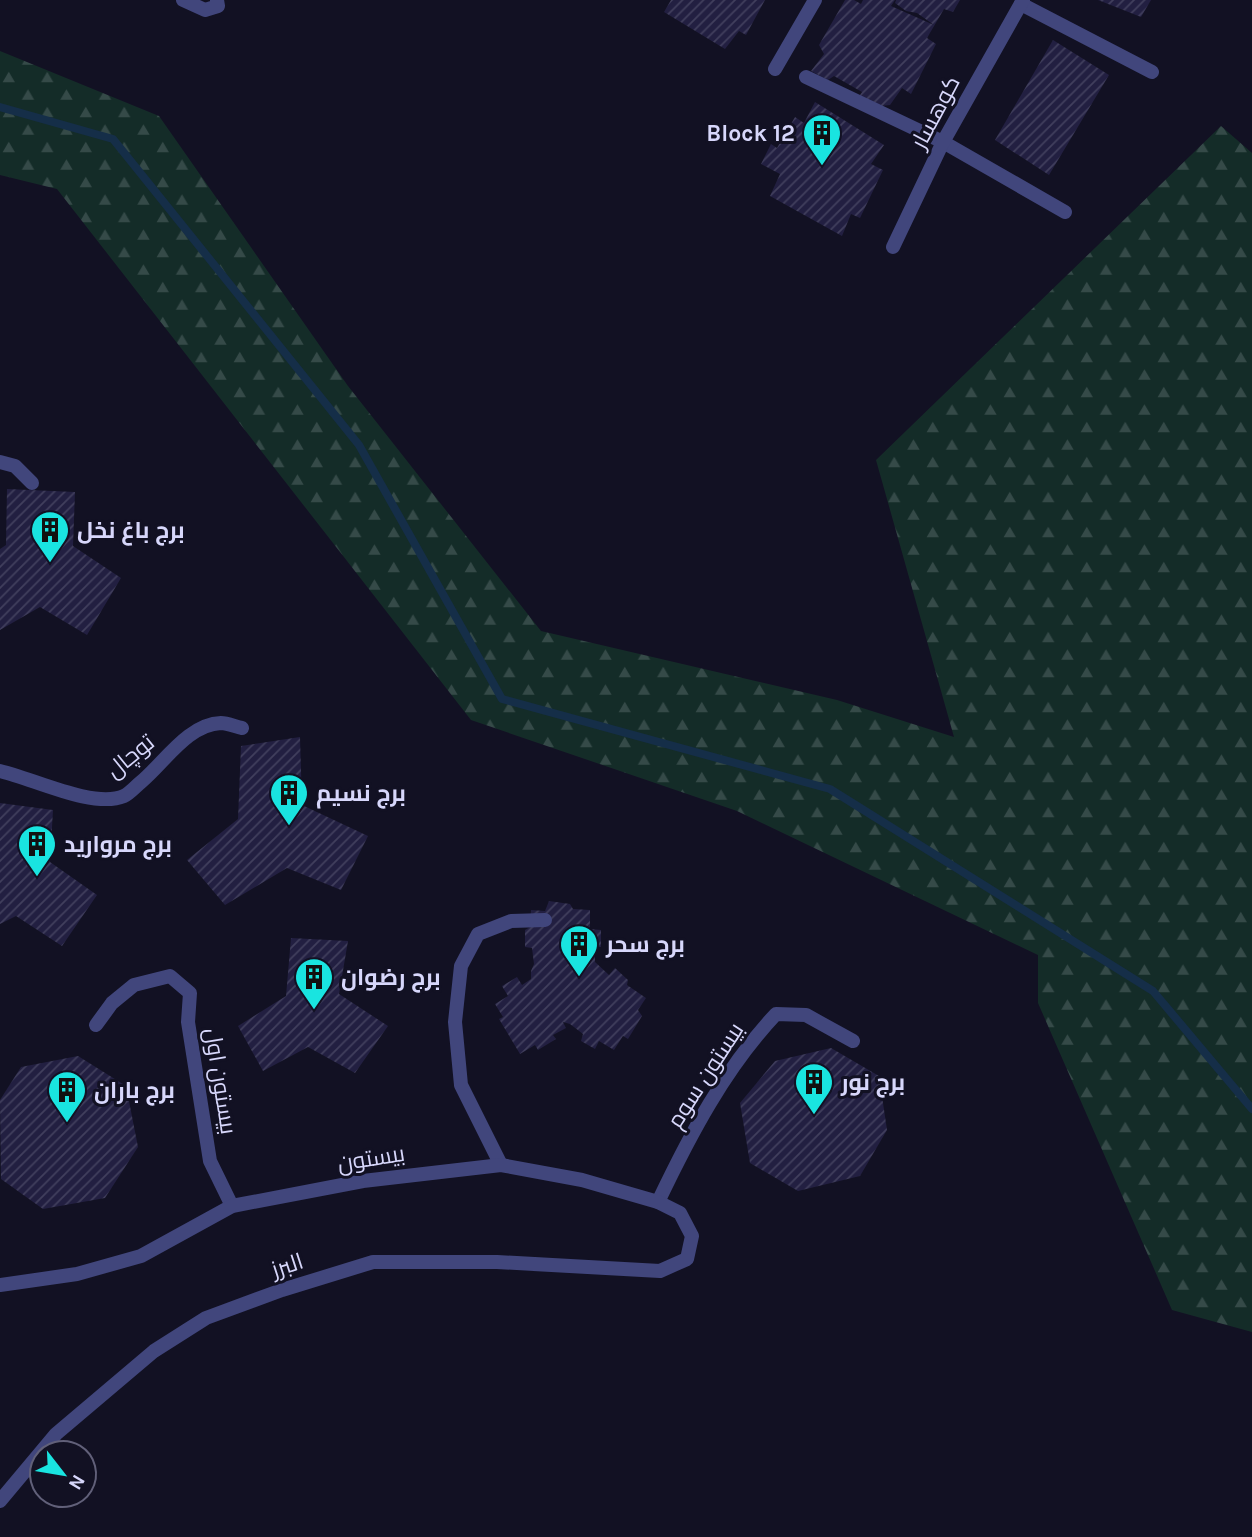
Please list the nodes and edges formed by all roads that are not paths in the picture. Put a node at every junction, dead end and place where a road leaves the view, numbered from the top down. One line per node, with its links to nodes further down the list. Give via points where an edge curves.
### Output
1 (183, 0): 2 (street, via 205,10 218,6)
2 (217, 0)
3 (815, 0): 5 (street)
4 (1022, 2): 6 (street); 8 (street, کوهسار)
5 (775, 69)
6 (1152, 72)
7 (806, 77): 8 (street)
8 (943, 142): 9 (street); 10 (street, کوهسار)
9 (1065, 212)
10 (893, 247)
11 (0, 463): 12 (street, via 15,466)
12 (32, 484)
13 (242, 728): 14 (street, توچال, via 222,723 197,730 125,796 73,795)
14 (1, 773)
15 (545, 920): 18 (street, via 511,921 478,934 461,966 455,1022 461,1085)
16 (96, 1025): 20 (street, بیستون اول, via 112,1003 134,985 170,976 190,993 188,1023 210,1161)
17 (853, 1041): 19 (street, بیستون سوم, via 806,1015 776,1014 733,1066)
18 (501, 1165): 19 (street, بیستون, via 582,1180); 20 (street, بیستون, via 363,1181)
19 (658, 1202): 21 (street, بیستون, via 680,1213 692,1236 687,1259)
20 (232, 1206): 22 (street, بیستون, via 141,1256 77,1274)
21 (660, 1271): 23 (street, البرز, via 497,1262 373,1262 282,1290 206,1318 154,1351 56,1434)
22 (0, 1285)
23 (0, 1501)

